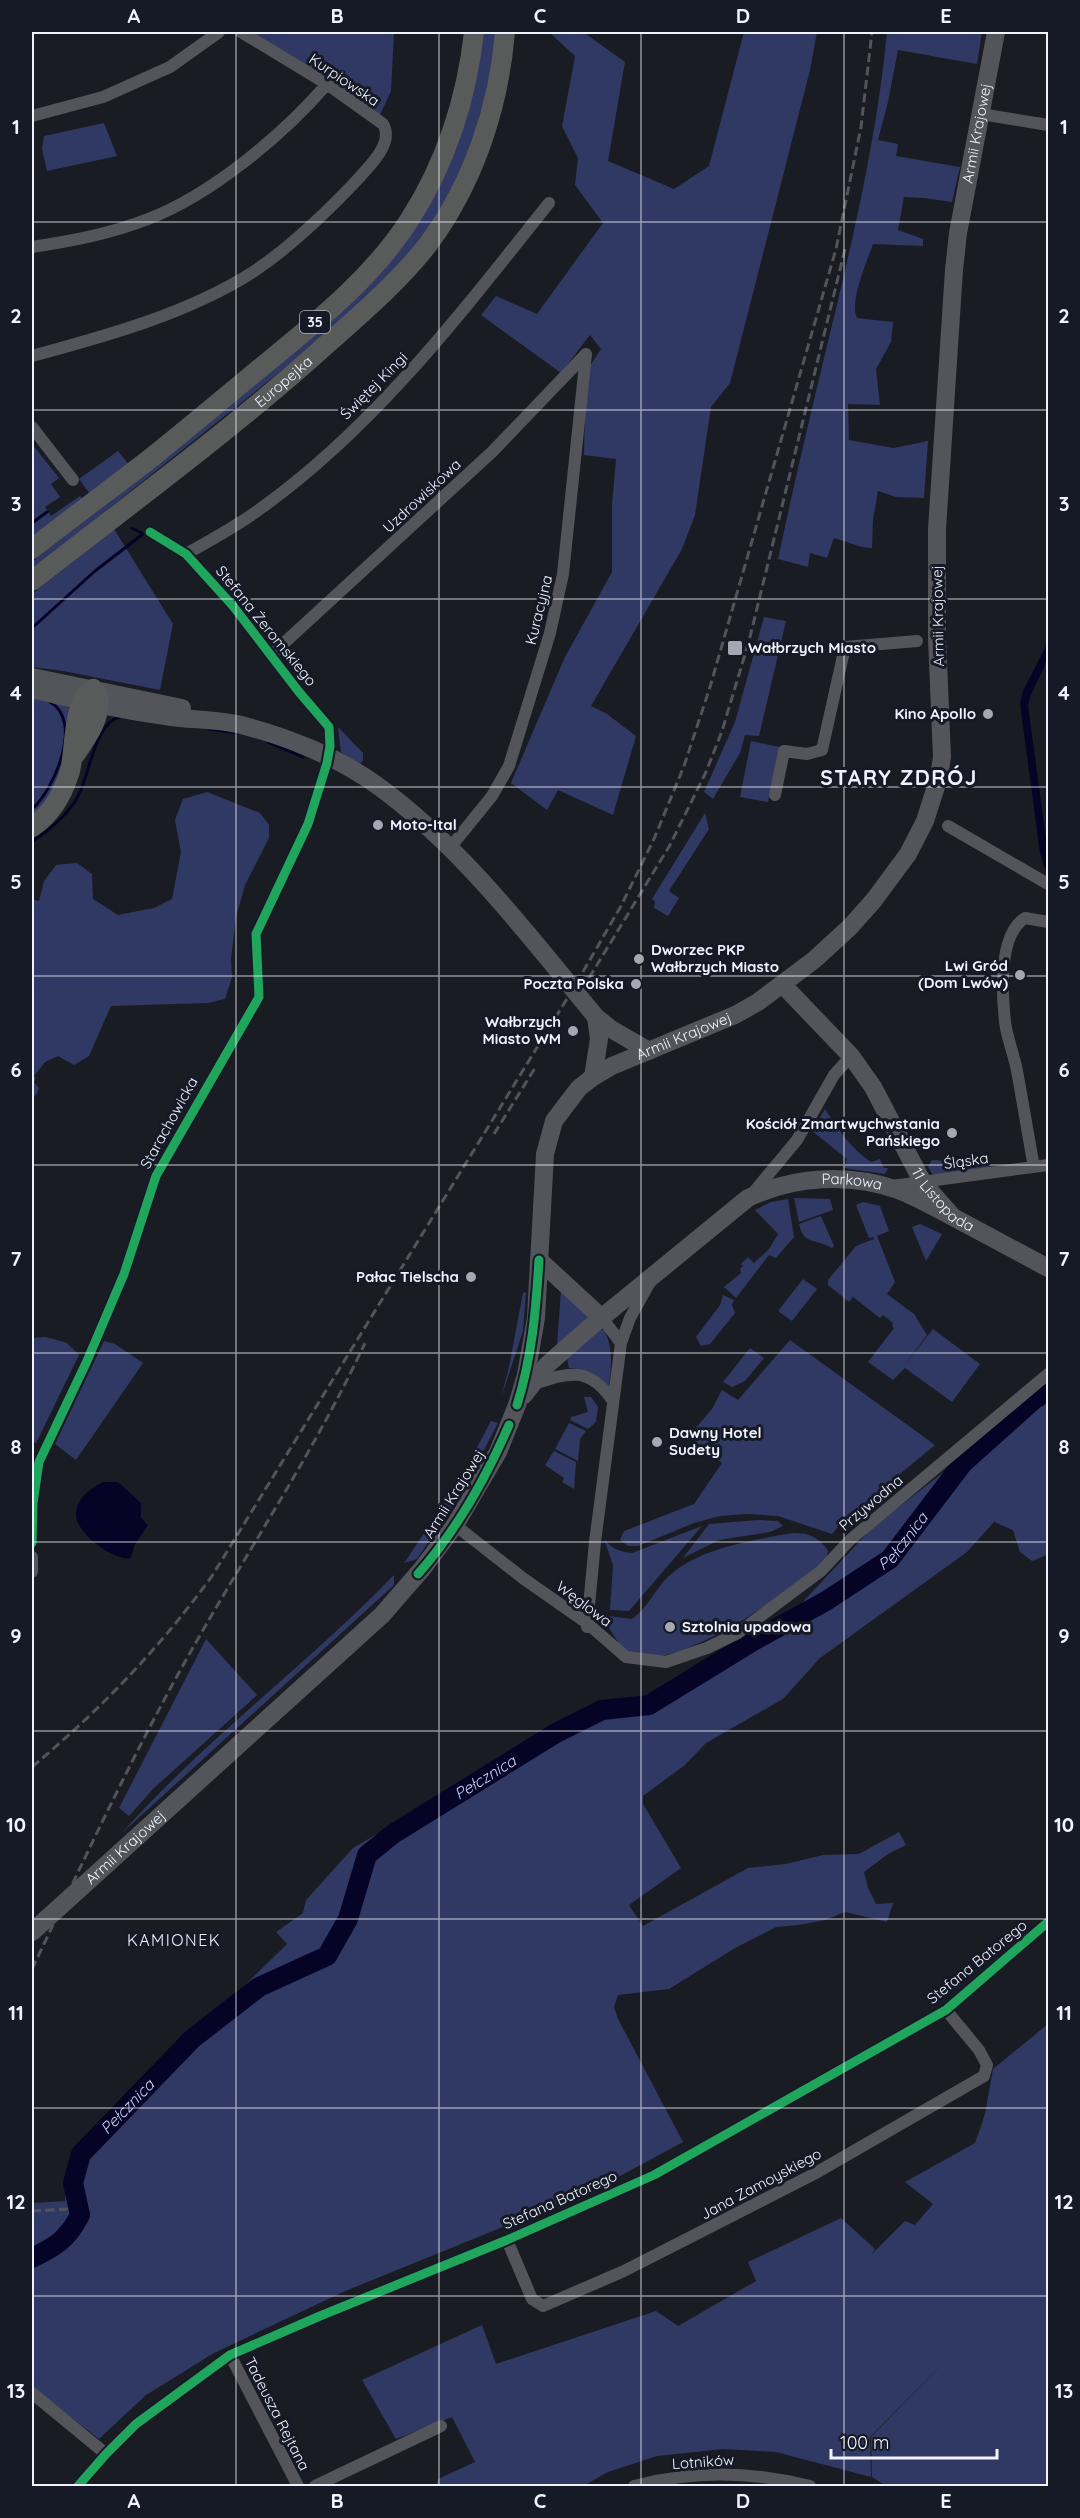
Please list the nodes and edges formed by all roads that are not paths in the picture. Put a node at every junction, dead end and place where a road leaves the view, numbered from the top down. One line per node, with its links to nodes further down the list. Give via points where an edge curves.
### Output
1 (219, 32): 8 (street, via 170,67 103,97)
2 (241, 32): 6 (street, Kurpiowska)
3 (474, 32): 17 (main road, Europejka / 35, via 456,121 436,174 389,249 353,288 280,352)
4 (505, 32): 19 (main road, Europejka / 35, via 494,103 481,144 454,205 399,278 294,374)
5 (996, 32): 7 (main road, Armii Krajowej)
6 (327, 84): 11 (street, via 307,107 241,163 167,210 112,231); 13 (street, Kurpiowska, via 383,124 387,131 386,143 323,216 254,271 179,308 98,338)
7 (981, 114): 9 (street); 32 (main road, Armii Krajowej, via 955,258 938,509 937,638 942,746 939,777 917,838 874,900 832,945)
8 (32, 116)
9 (1048, 125)
10 (549, 203): 18 (street, Świętej Kingi, via 411,371 329,452 261,509)
11 (32, 247)
12 (586, 354): 21 (street, Uzdrowiskowa, via 492,453); 29 (street, Kuracyjna, via 563,574 550,633 501,783)
13 (32, 356)
14 (32, 427): 15 (street)
15 (73, 480)
16 (150, 532): 18 (street, Stefana Żeromskiego)
17 (32, 549)
18 (186, 555): 21 (street, Stefana Żeromskiego)
19 (32, 581)
20 (917, 642): 26 (street, via 845,647 822,750 807,754 784,751)
21 (271, 655): 25 (street, Stefana Żeromskiego, via 329,727)
22 (32, 677): 24 (main road)
23 (32, 690): 24 (main road)
24 (91, 698): 25 (main road, via 251,729); 28 (main road, via 59,799)
25 (328, 758): 29 (main road, via 378,786); 53 (street, Starachowicka, via 308,824 256,934 259,997 156,1176 124,1274 39,1462)
26 (775, 795)
27 (948, 826): 30 (street)
28 (32, 827)
29 (449, 849): 33 (main road, via 511,914)
30 (1048, 884)
31 (1048, 922): 38 (street, via 1024,918 1016,924 1008,937 1005,957 1005,1023)
32 (782, 984): 34 (main road, Armii Krajowej, via 735,1015); 35 (main road, 11 Listopada)
33 (596, 1017): 34 (main road); 36 (main road, via 599,1039)
34 (649, 1051): 36 (main road, Armii Krajowej)
35 (851, 1056): 39 (main road, 11 Listopada, via 873,1087); 41 (street, Parkowa, via 834,1075 797,1140)
36 (593, 1077): 43 (main road, Armii Krajowej, via 562,1109 549,1136 542,1172)
37 (1048, 1165): 38 (street, Śląska)
38 (1034, 1167): 39 (street, Śląska)
39 (923, 1183): 40 (street, Śląska); 42 (main road, 11 Listopada)
40 (887, 1187): 41 (main road, Parkowa, via 828,1179 779,1185); 42 (main road, Parkowa)
41 (748, 1198): 45 (main road, Parkowa)
42 (953, 1217): 44 (main road, 11 Listopada)
43 (539, 1260): 46 (main road); 51 (main road, Armii Krajowej, via 536,1318)
44 (1043, 1266)
45 (654, 1276): 46 (main road, Parkowa); 47 (street)
46 (602, 1318): 47 (street); 49 (main road, Parkowa, via 547,1365)
47 (621, 1343): 50 (street)
48 (1048, 1374): 57 (street, Przywodna, via 850,1540 821,1571 738,1633)
49 (531, 1384): 50 (street, via 561,1374 587,1376 603,1386); 51 (main road, Parkowa)
50 (613, 1401): 56 (street)
51 (517, 1406): 52 (main road, Armii Krajowej, via 498,1452)
52 (455, 1525): 56 (street, Węglowa); 59 (main road, Armii Krajowej, via 382,1615)
53 (32, 1543)
54 (32, 1557): 55 (street)
55 (32, 1572)
56 (587, 1627): 57 (street, Węglowa, via 627,1657 666,1662)
57 (707, 1648)
58 (1048, 1922): 60 (street, Stefana Batorego)
59 (32, 1932)
60 (946, 2010): 61 (street, Stefana Batorego, via 654,2175); 61 (street, Jana Zamoyskiego, via 979,2050 987,2065 984,2076 814,2174 624,2271 543,2306 532,2299)
61 (507, 2240): 62 (street, Stefana Batorego)
62 (230, 2355): 65 (street, Stefana Batorego, via 136,2424); 67 (street, Tadeusza Rejtana)
63 (32, 2393): 65 (street)
64 (441, 2426): 68 (street)
65 (106, 2454): 66 (street, Stefana Batorego)
66 (78, 2487)
67 (298, 2487)
68 (315, 2487)
69 (634, 2487): 70 (street, Lotników, via 721,2473 782,2479)
70 (810, 2487)

